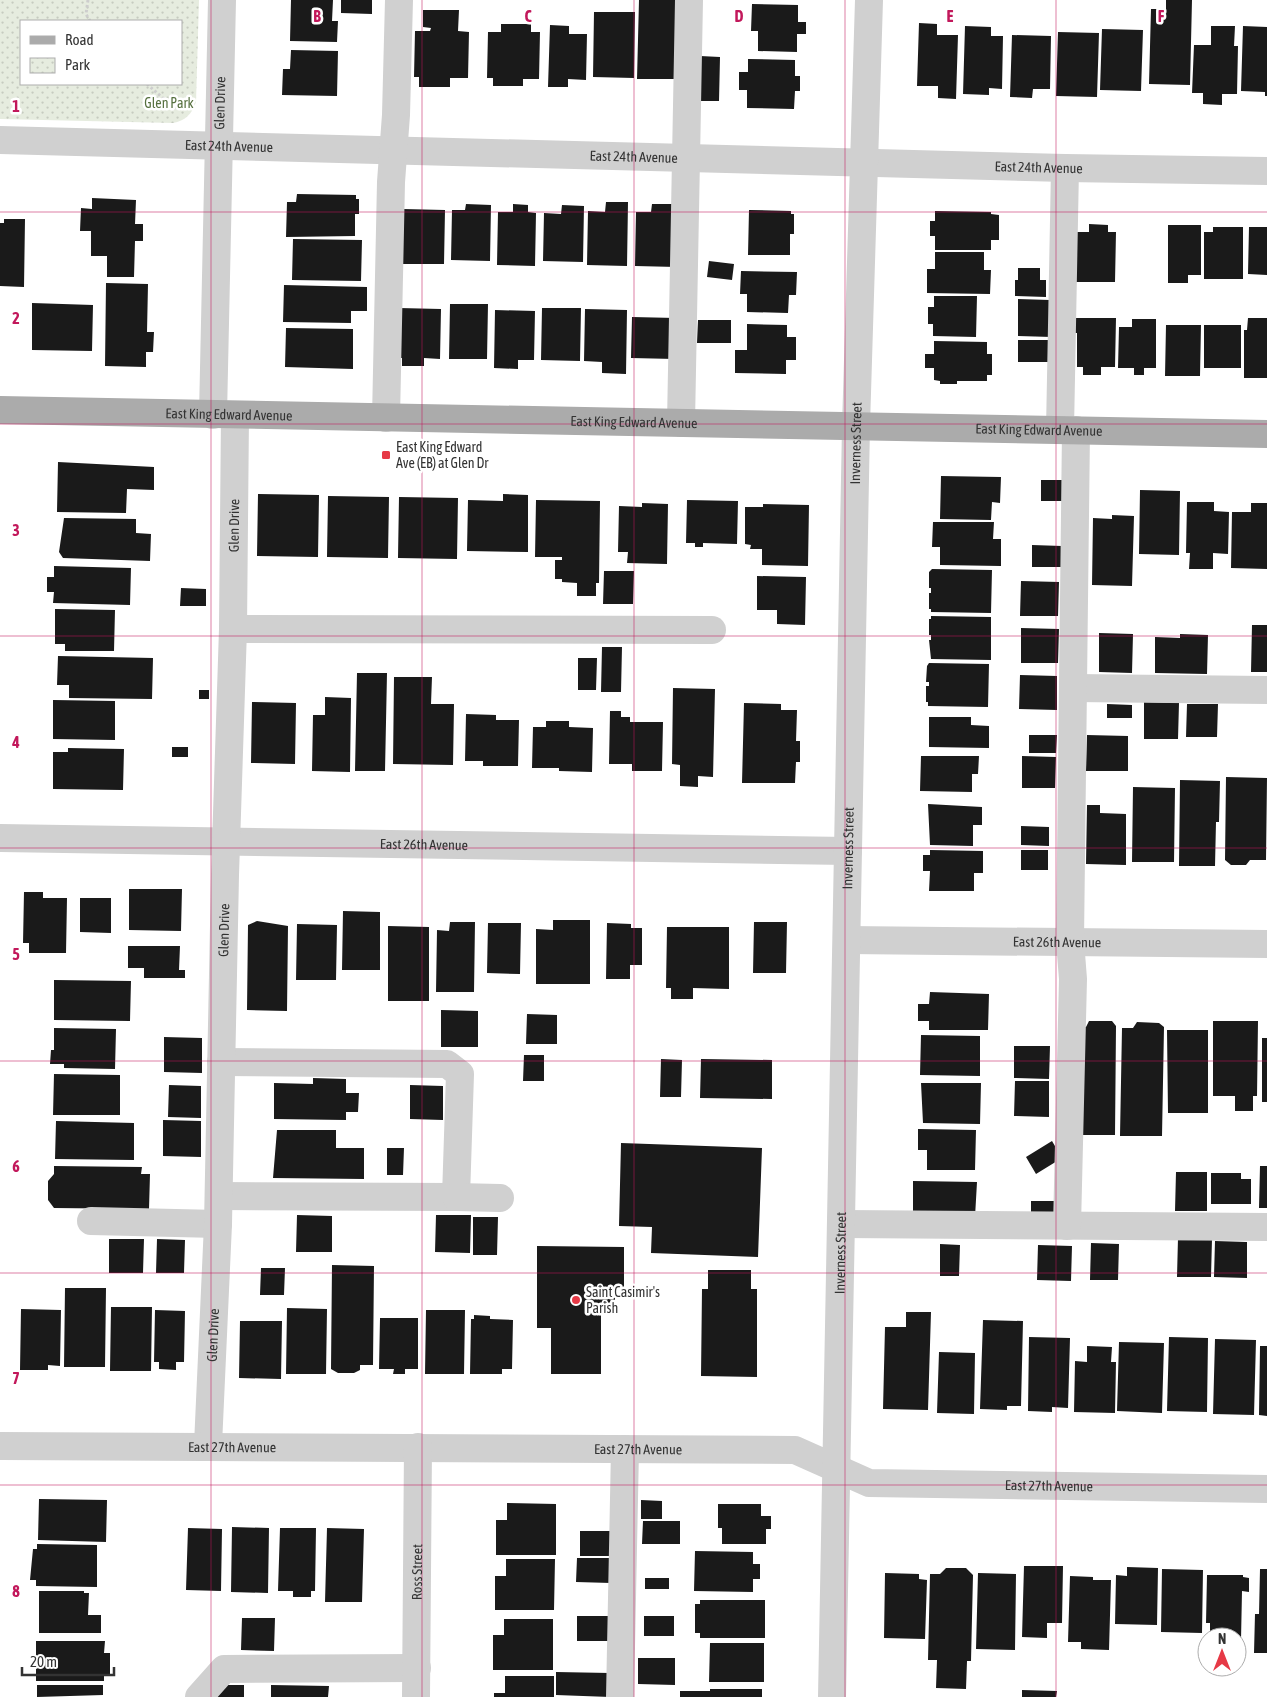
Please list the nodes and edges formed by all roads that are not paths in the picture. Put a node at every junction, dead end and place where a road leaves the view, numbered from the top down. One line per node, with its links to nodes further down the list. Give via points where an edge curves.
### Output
1 (222, 0): 6 (street, Glen Drive)
2 (399, 0): 7 (street)
3 (689, 0): 8 (street)
4 (869, 0): 9 (street, Inverness Street)
5 (0, 140): 6 (street, East 24th Avenue)
6 (218, 146): 7 (street, East 24th Avenue); 13 (street, Glen Drive)
7 (393, 151): 8 (street, East 24th Avenue); 14 (street)
8 (686, 158): 9 (street, East 24th Avenue); 15 (street)
9 (864, 163): 10 (street, East 24th Avenue); 16 (street, Inverness Street)
10 (1065, 168): 11 (street, East 24th Avenue); 17 (street)
11 (1267, 171)
12 (0, 410): 13 (main road, East King Edward Avenue)
13 (224, 414): 14 (main road, East King Edward Avenue); 19 (street, Glen Drive)
14 (386, 418): 15 (main road, East King Edward Avenue)
15 (681, 423): 16 (main road, East King Edward Avenue)
16 (856, 426): 17 (main road, East King Edward Avenue); 25 (street, Inverness Street)
17 (1068, 430): 18 (main road, East King Edward Avenue); 21 (street)
18 (1267, 434)
19 (233, 629): 20 (street); 24 (street, Glen Drive)
20 (712, 630)
21 (1073, 688): 22 (street); 27 (street)
22 (1267, 690)
23 (0, 838): 24 (street, East 26th Avenue)
24 (226, 840): 25 (street, East 26th Avenue); 29 (street, Glen Drive)
25 (848, 851): 26 (street, Inverness Street)
26 (847, 940): 27 (street, East 26th Avenue); 35 (street, Inverness Street)
27 (1070, 941): 28 (street, East 26th Avenue); 36 (street, via 1073,979)
28 (1267, 944)
29 (221, 1062): 30 (street, Glen Drive); 31 (street, via 447,1064 460,1074)
30 (219, 1196): 31 (street); 34 (street, Glen Drive)
31 (456, 1197): 32 (street)
32 (500, 1198)
33 (91, 1221): 34 (street)
34 (218, 1224): 38 (street, Glen Drive)
35 (842, 1224): 36 (street); 42 (street, Inverness Street)
36 (1067, 1226): 37 (street)
37 (1267, 1227)
38 (208, 1445): 39 (street, East 27th Avenue); 40 (street, East 27th Avenue)
39 (0, 1446)
40 (418, 1447): 41 (street, East 27th Avenue); 44 (street, Ross Street)
41 (625, 1449): 42 (street, East 27th Avenue, via 795,1450); 47 (street)
42 (835, 1468): 43 (street, East 27th Avenue, via 869,1483); 48 (street, Inverness Street)
43 (1267, 1489)
44 (417, 1668): 45 (street, via 224,1669); 46 (street, Ross Street)
45 (199, 1697)
46 (416, 1697)
47 (620, 1697)
48 (832, 1697)

